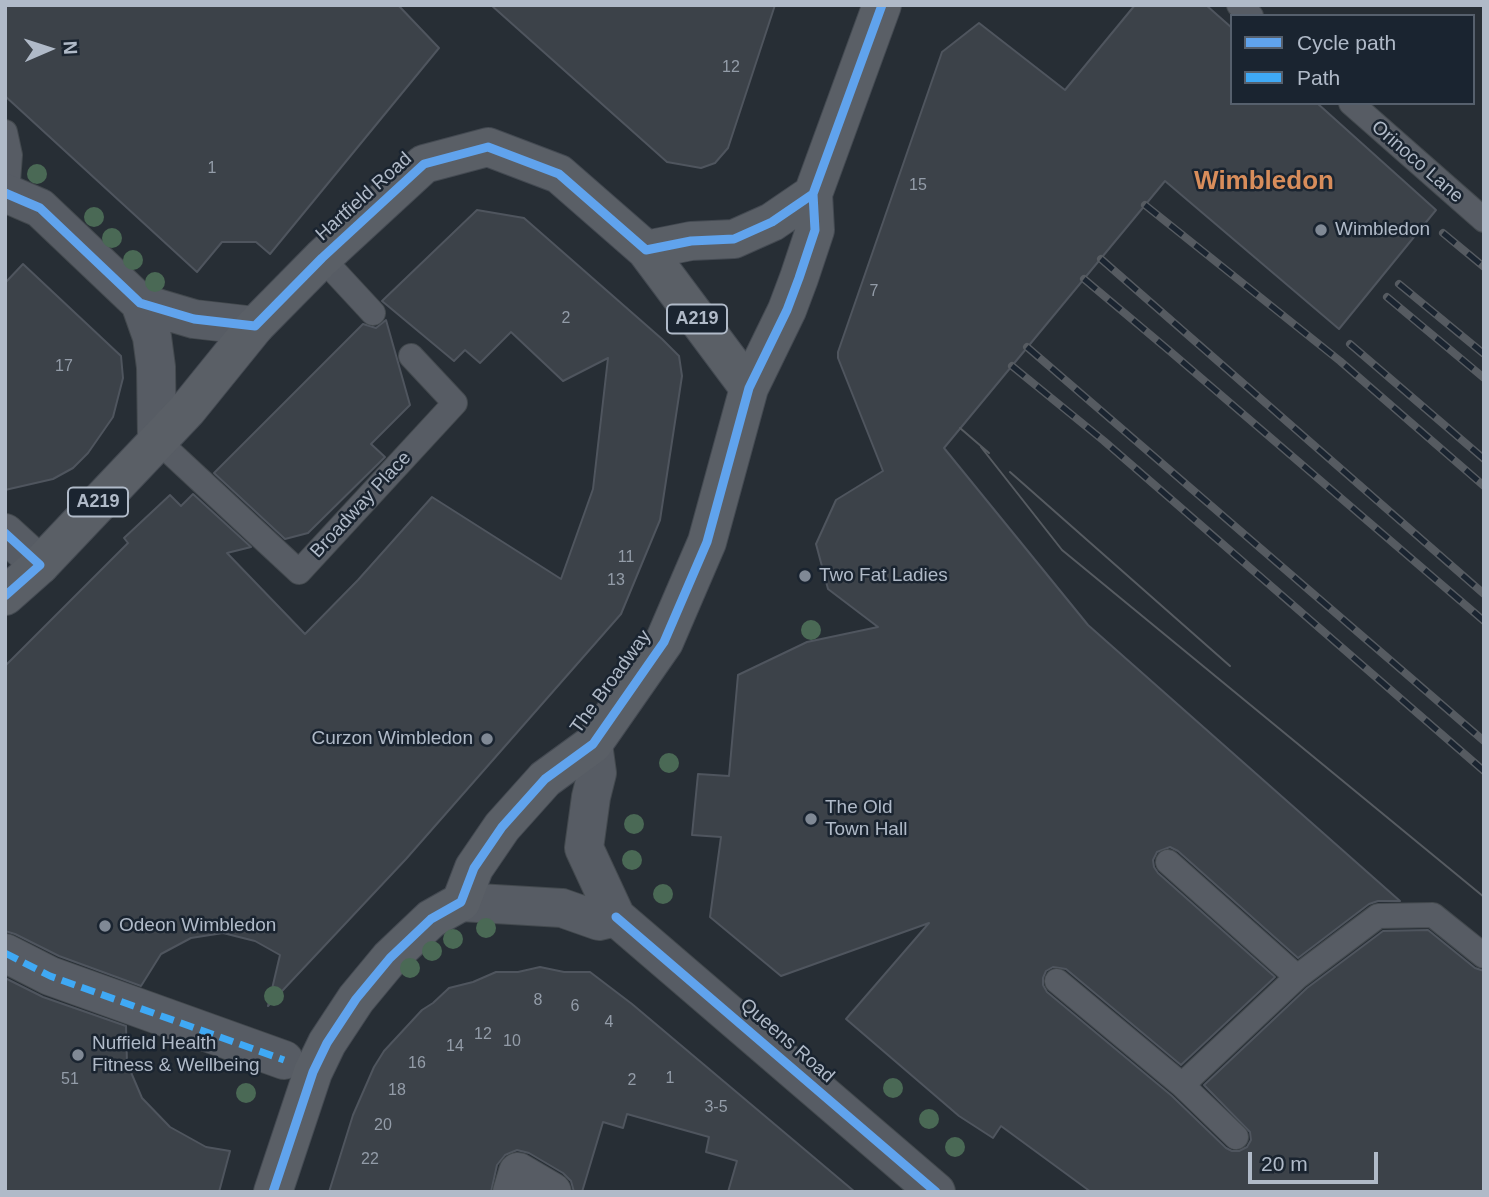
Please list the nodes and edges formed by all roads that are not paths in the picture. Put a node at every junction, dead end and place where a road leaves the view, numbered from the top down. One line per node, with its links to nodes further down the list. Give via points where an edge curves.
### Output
1 (882, 5): 5 (main road)
2 (1353, 105): 6 (lane, Orinoco Lane)
3 (5, 132): 4 (lane, via 10,155)
4 (6, 194): 9 (street, via 40,208)
5 (813, 194): 7 (main road, via 772,222 734,239); 13 (main road, The Broadway, via 815,230 787,310)
6 (1484, 220)
7 (646, 250): 8 (main road, Hartfield Road / A219, via 559,174 488,147 424,164); 13 (main road, Hartfield Road / A219)
8 (322, 258): 10 (lane); 11 (main road, Hartfield Road / A219)
9 (140, 303): 11 (street, via 194,319); 14 (street, via 156,367)
10 (373, 313)
11 (255, 326): 14 (main road, Hartfield Road / A219)
12 (411, 356): 14 (lane, Broadway Place, via 455,403 299,572)
13 (749, 388): 18 (main road, The Broadway, via 707,542 664,642)
14 (157, 440): 16 (main road, Hartfield Road / A219)
15 (5, 533): 16 (street)
16 (40, 565): 17 (main road, Hartfield Road / A219)
17 (5, 596)
18 (593, 744): 20 (main road, The Broadway, via 545,779 502,827 474,868); 21 (street, Queens Road, via 597,773 584,848)
19 (1168, 862): 24 (lane)
20 (461, 902): 21 (street, via 562,908 599,921); 29 (main road, via 431,919 356,999 313,1072)
21 (616, 917): 32 (street, Queens Road)
22 (5, 953): 26 (street, via 50,976)
23 (1484, 956): 24 (lane, via 1433,915 1378,916)
24 (1297, 977): 27 (lane)
25 (1057, 981): 27 (lane)
26 (285, 1060)
27 (1182, 1085): 28 (lane)
28 (1236, 1137)
29 (273, 1192)
30 (512, 1192): 31 (street, via 518,1172)
31 (552, 1192)
32 (936, 1192)

